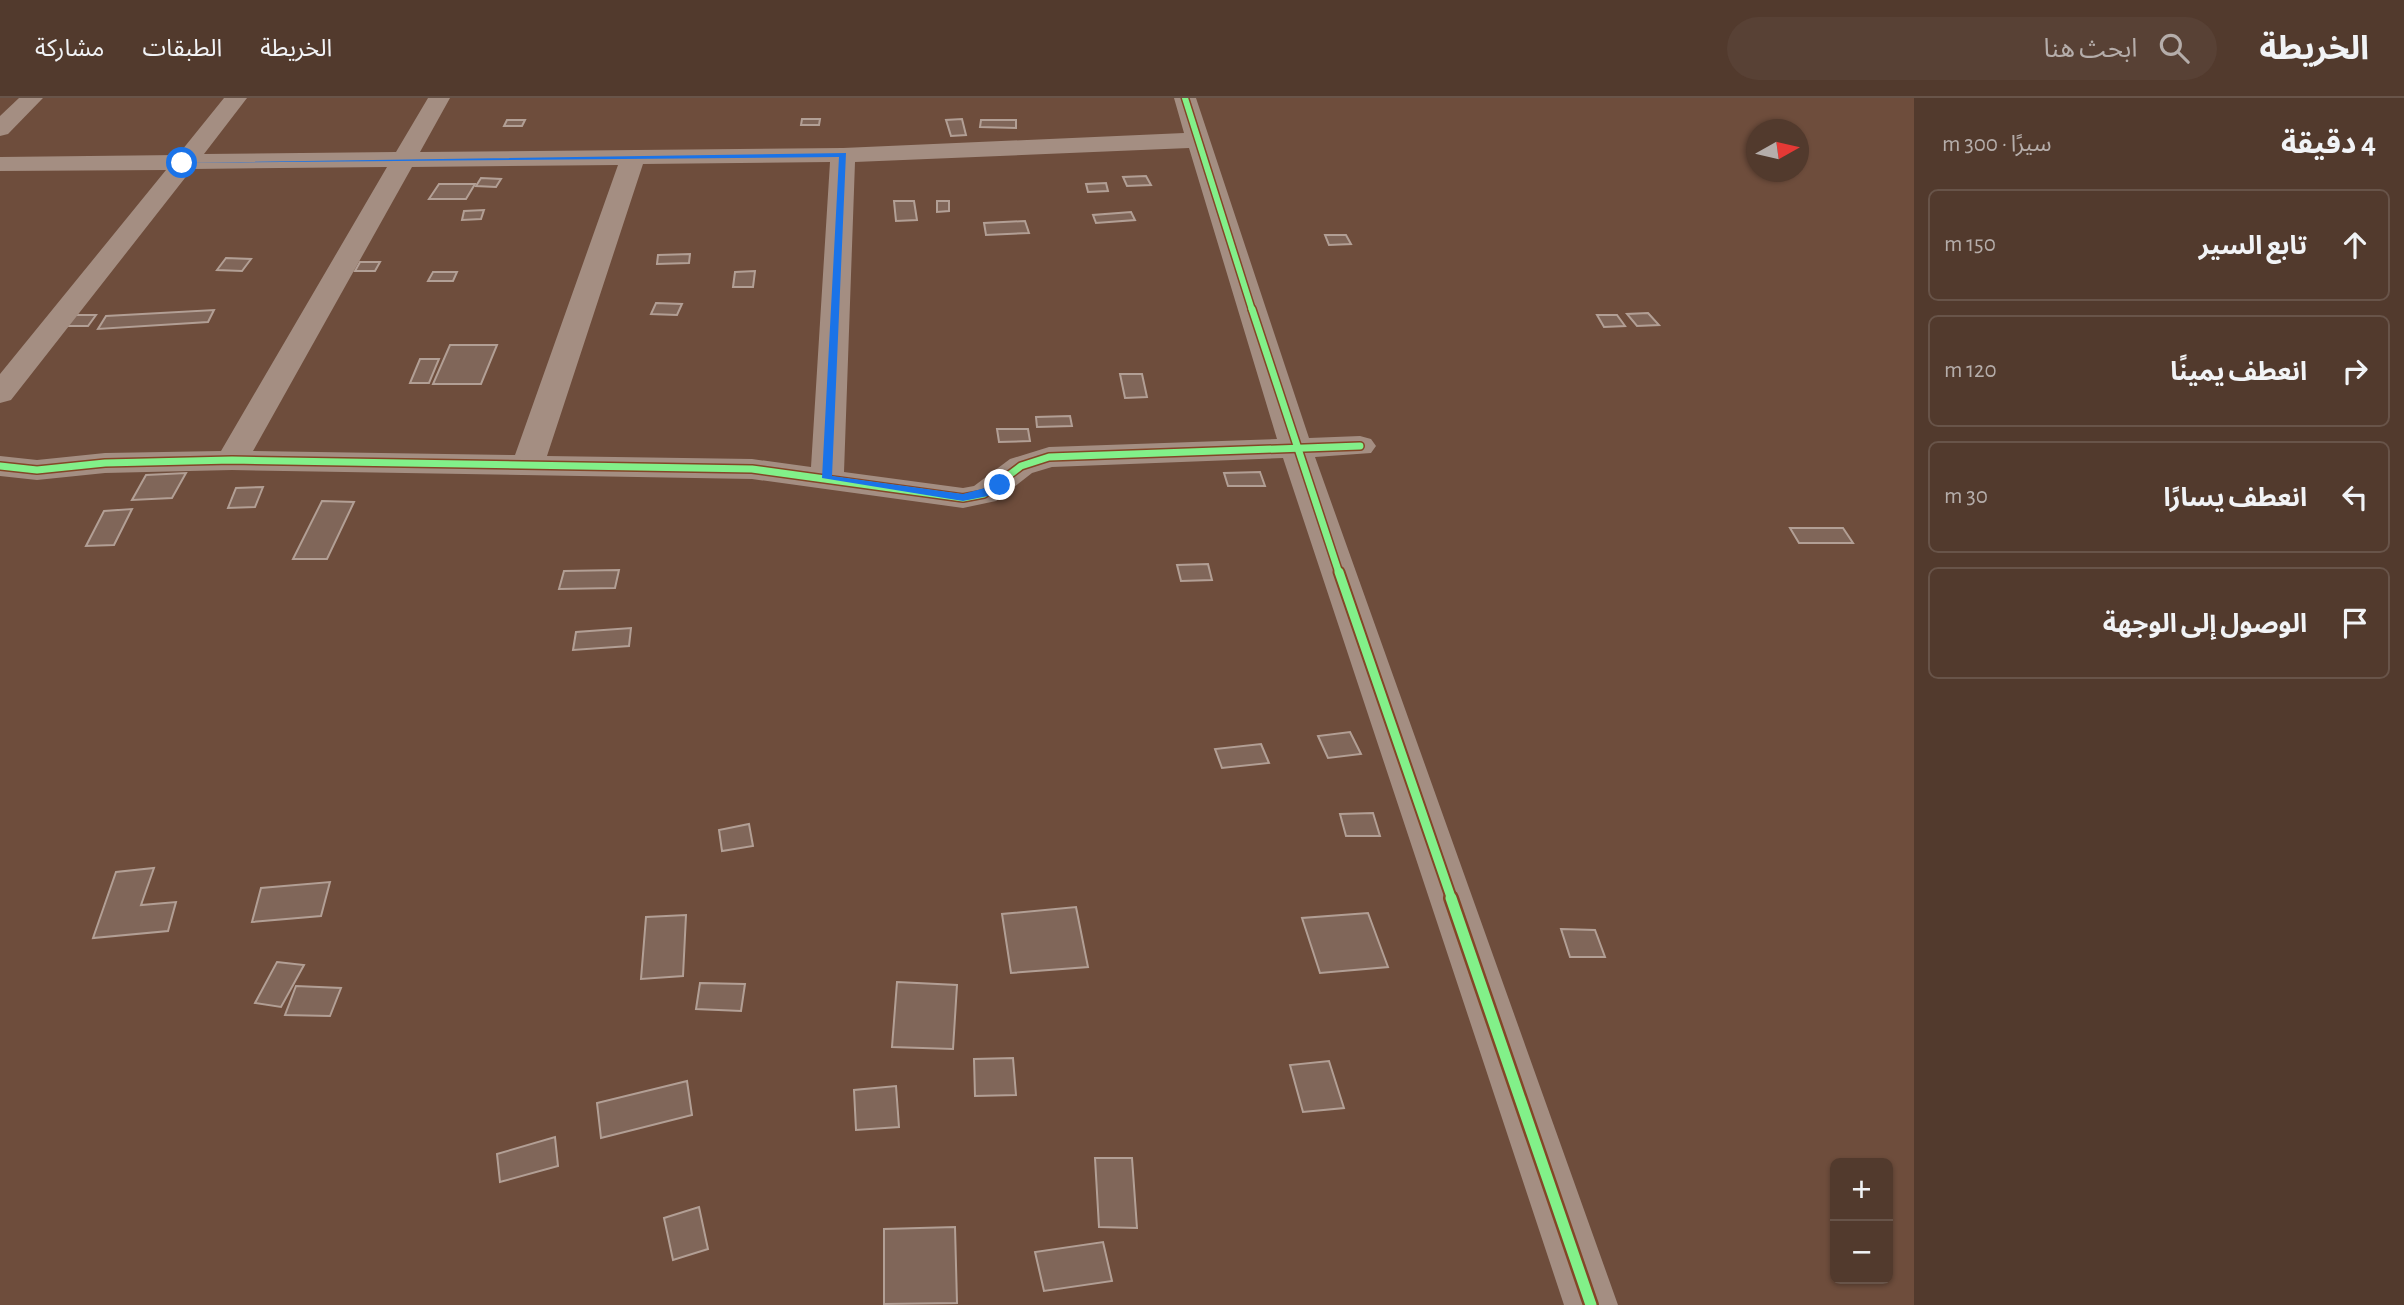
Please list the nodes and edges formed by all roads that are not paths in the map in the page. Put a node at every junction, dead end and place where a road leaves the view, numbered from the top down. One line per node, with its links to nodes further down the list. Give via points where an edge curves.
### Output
1 (32, 98): 5 (street)
2 (236, 98): 10 (street)
3 (439, 98): 9 (street)
4 (1185, 98): 6 (street)
5 (0, 129)
6 (1199, 140): 7 (street); 14 (street)
7 (843, 155): 8 (street); 18 (street)
8 (633, 158): 9 (street); 17 (street)
9 (403, 160): 10 (street); 15 (street)
10 (182, 163): 11 (street); 12 (street)
11 (0, 164)
12 (0, 394)
13 (1360, 446): 14 (street)
14 (1296, 448): 18 (street, via 1049,457 1021,466 984,494 963,498); 19 (street)
15 (232, 460): 16 (street, via 37,470); 17 (street)
16 (0, 466)
17 (528, 466): 18 (street, via 752,469)
18 (827, 478)
19 (1591, 1305)

